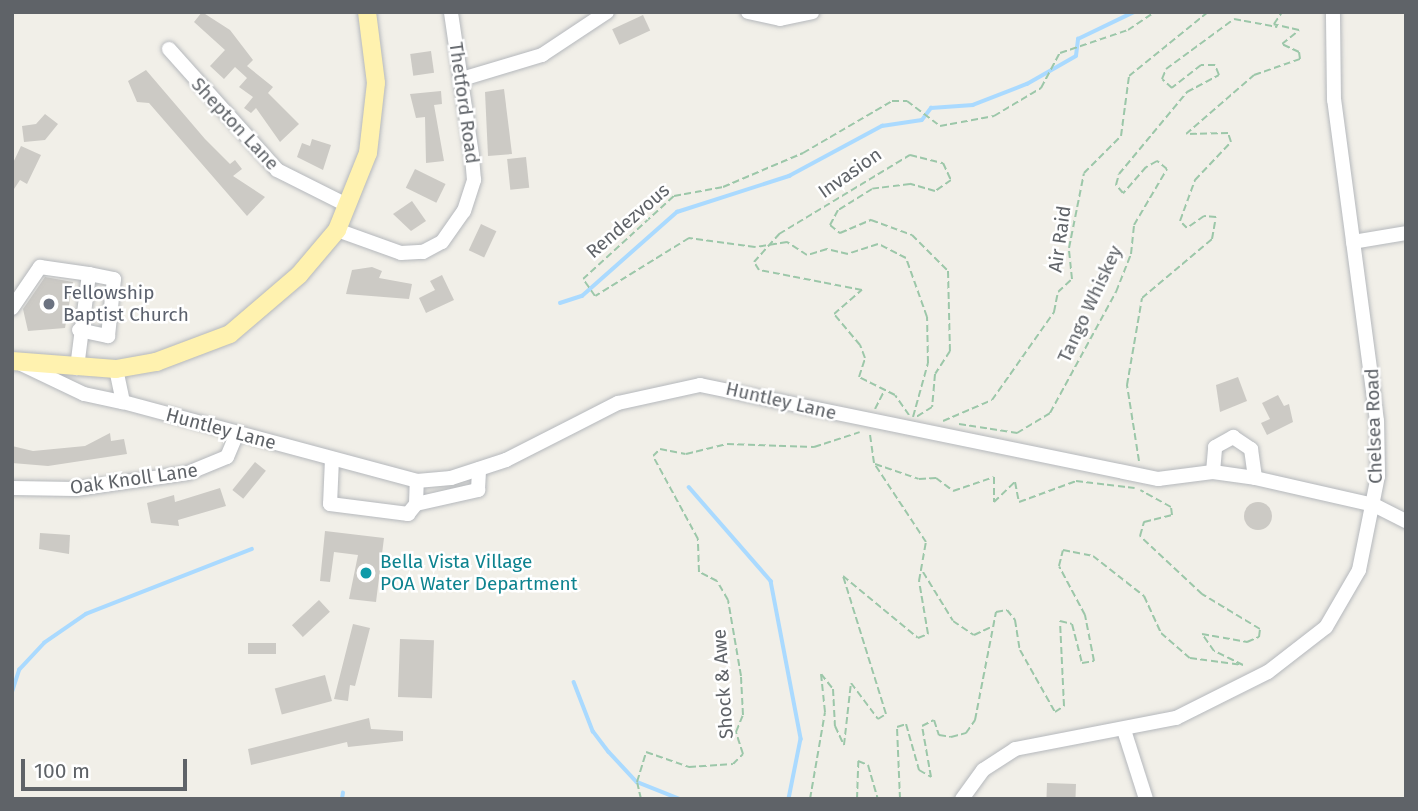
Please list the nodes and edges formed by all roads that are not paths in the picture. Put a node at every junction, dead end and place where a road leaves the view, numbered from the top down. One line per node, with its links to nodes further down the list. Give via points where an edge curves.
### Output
1 (367, 12): 9 (main road, via 376,56 375,108 368,153)
2 (452, 12): 8 (street, Thetford Road)
3 (607, 12): 8 (street, via 542,55)
4 (748, 12): 5 (street, via 780,19)
5 (811, 12)
6 (1333, 12): 12 (street, Chelsea Road, via 1334,100)
7 (169, 49): 9 (street, Shepton Lane, via 277,170)
8 (462, 79): 10 (street, Thetford Road, via 474,180 448,235 423,252 401,253)
9 (347, 205): 10 (main road)
10 (337, 230): 18 (main road, via 299,275 229,334 156,362)
11 (1406, 233): 12 (street)
12 (1353, 242): 28 (street, Chelsea Road, via 1376,408)
13 (89, 274): 14 (street, via 51,266 32,271); 15 (street); 15 (street, via 114,279 108,336)
14 (12, 308)
15 (79, 330): 17 (street)
16 (16, 362): 17 (main road); 19 (street, Huntley Lane, via 58,384)
17 (77, 368): 18 (main road)
18 (117, 369): 19 (street)
19 (123, 402): 20 (street, Huntley Lane)
20 (237, 434): 21 (street, Huntley Lane); 26 (street, Oak Knoll Lane, via 227,457 188,473 76,489)
21 (332, 459): 25 (street, Huntley Lane); 27 (street, via 330,504 408,514)
22 (479, 469): 23 (street, Huntley Lane, via 618,403 700,385 1148,477); 25 (street, Huntley Lane); 27 (street, via 478,490)
23 (1213, 472): 24 (street, Huntley Lane); 24 (street, via 1215,447 1233,436 1251,449)
24 (1255, 478): 28 (street, Huntley Lane)
25 (417, 481): 27 (street)
26 (12, 488)
27 (416, 503)
28 (1374, 505): 29 (street, Huntley Lane); 30 (street, Chelsea Road, via 1359,570 1326,627 1300,652 1176,718)
29 (1406, 521)
30 (1124, 730): 31 (street, Chelsea Road, via 1072,734 1015,749 983,770); 32 (street)
31 (962, 799)
32 (1146, 799)

